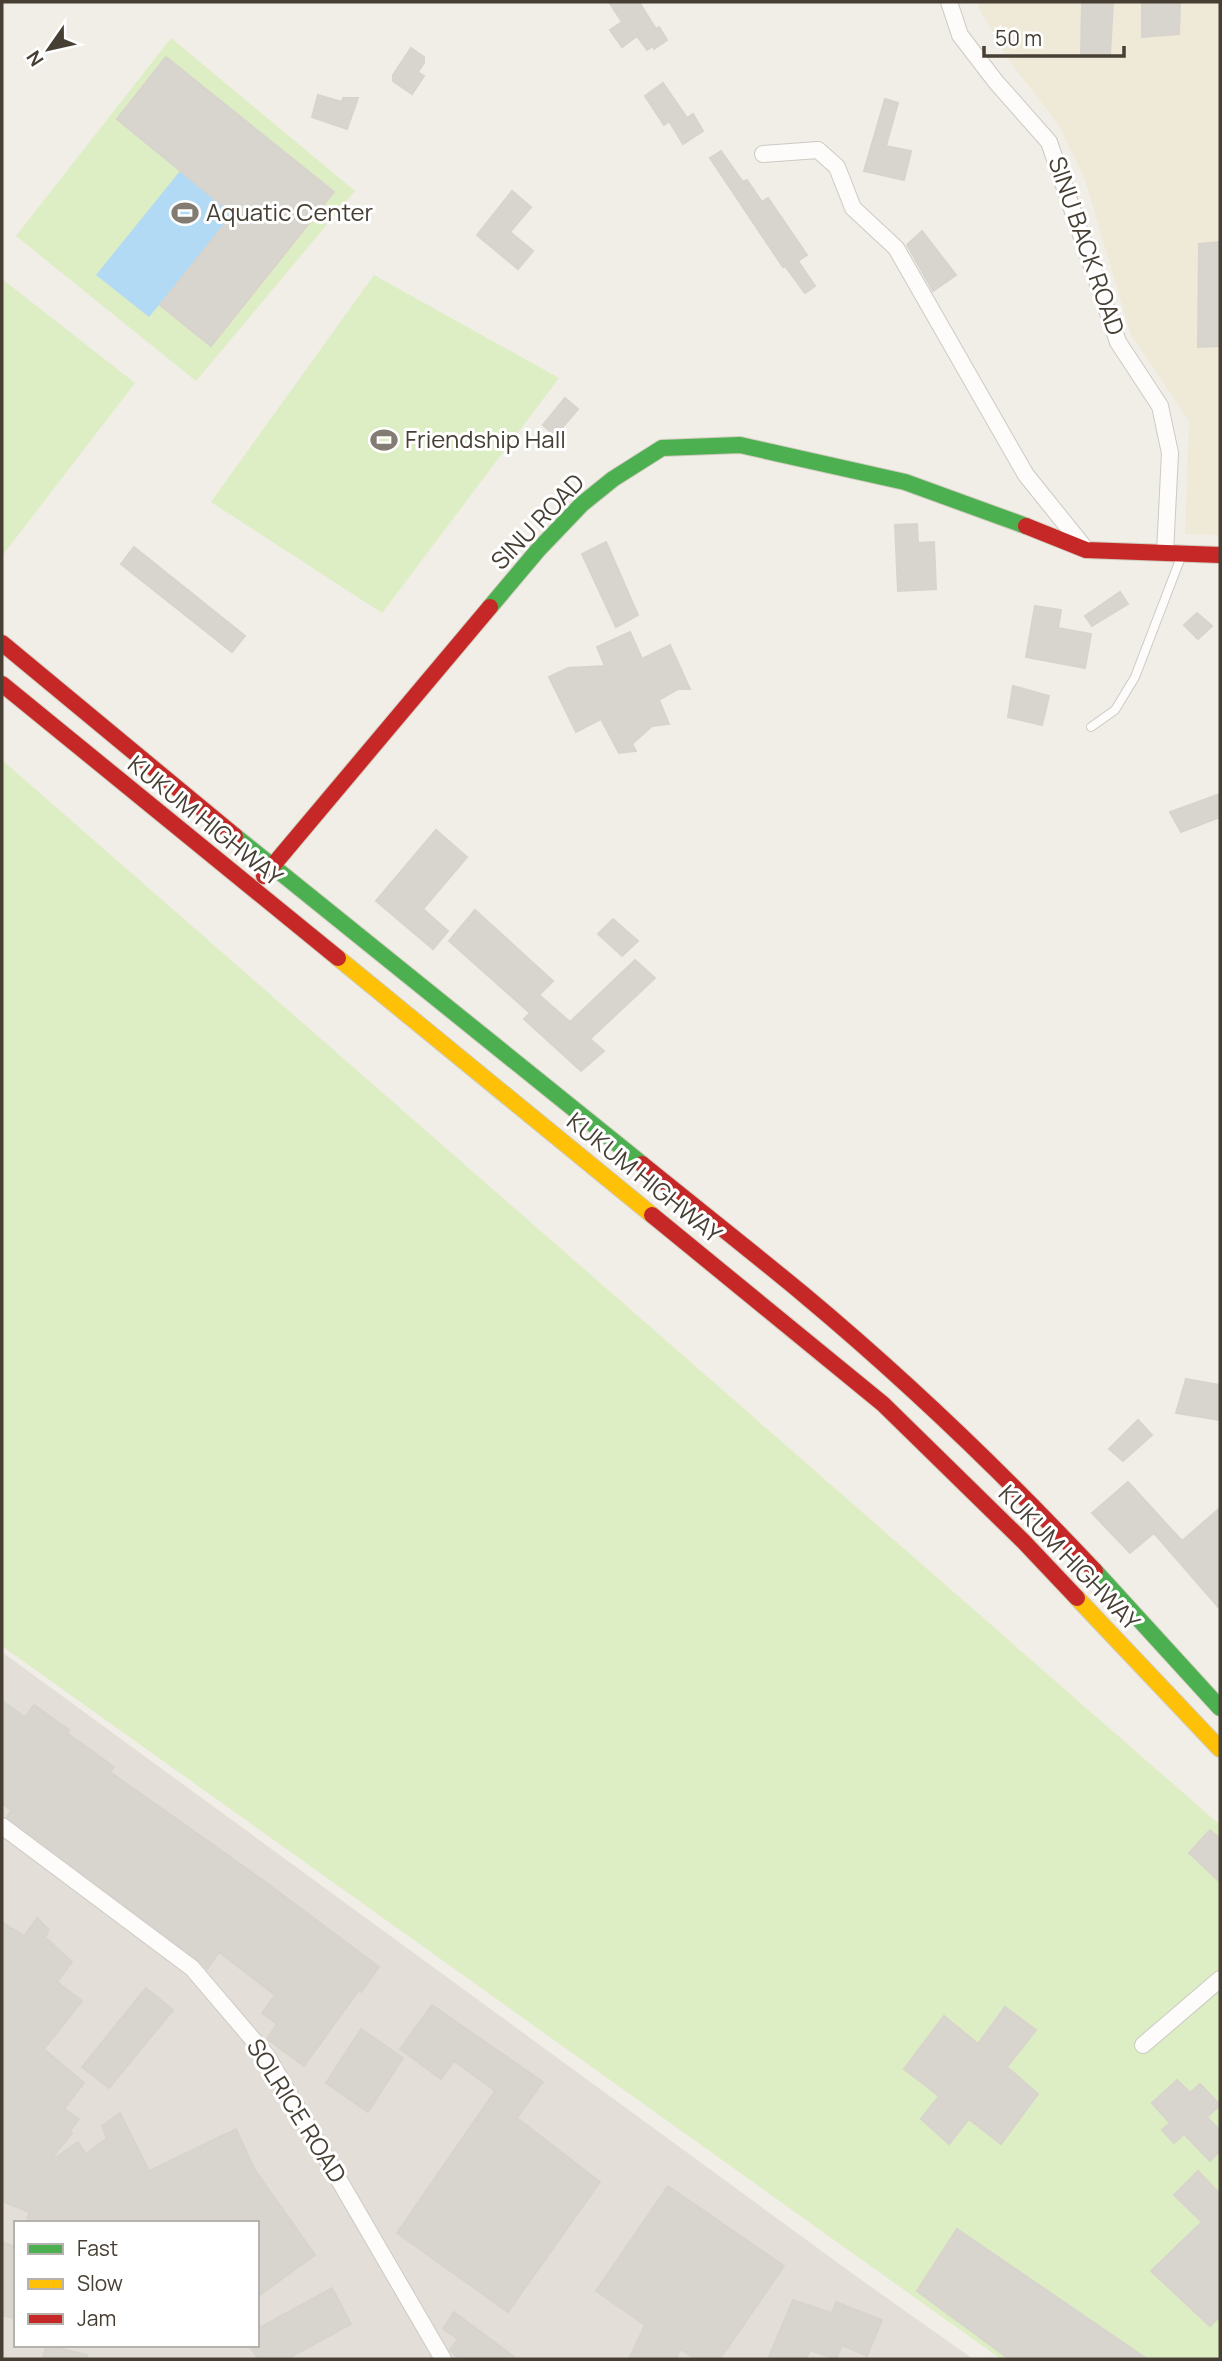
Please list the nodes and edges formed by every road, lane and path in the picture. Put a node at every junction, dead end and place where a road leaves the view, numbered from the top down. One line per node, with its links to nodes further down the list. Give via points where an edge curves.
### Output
1 (949, 2): 4 (street, SINU BACK ROAD, via 960,35 1049,142 1118,342 1160,406 1170,453)
2 (763, 154): 3 (street, via 818,150 837,167 853,208 896,248 1026,475)
3 (1086, 550): 4 (main road, SINU ROAD); 10 (main road, SINU ROAD, via 905,482 740,446 662,448 612,479 538,550)
4 (1165, 553): 5 (main road, SINU ROAD)
5 (1182, 554): 6 (main road, SINU ROAD); 9 (lane, via 1135,677 1115,710)
6 (1220, 555)
7 (2, 643): 10 (main road, KUKUM HIGHWAY)
8 (2, 684): 11 (main road, KUKUM HIGHWAY)
9 (1091, 727)
10 (272, 865): 11 (main road, SINU ROAD); 12 (main road, KUKUM HIGHWAY, via 874,1355 1008,1482)
11 (254, 890): 13 (main road, KUKUM HIGHWAY, via 883,1404 1024,1542)
12 (1220, 1708)
13 (1220, 1749)
14 (2, 1826): 17 (street, SOLRICE ROAD, via 192,1968 267,2056)
15 (1220, 1979): 16 (street)
16 (1143, 2045)
17 (443, 2359)

